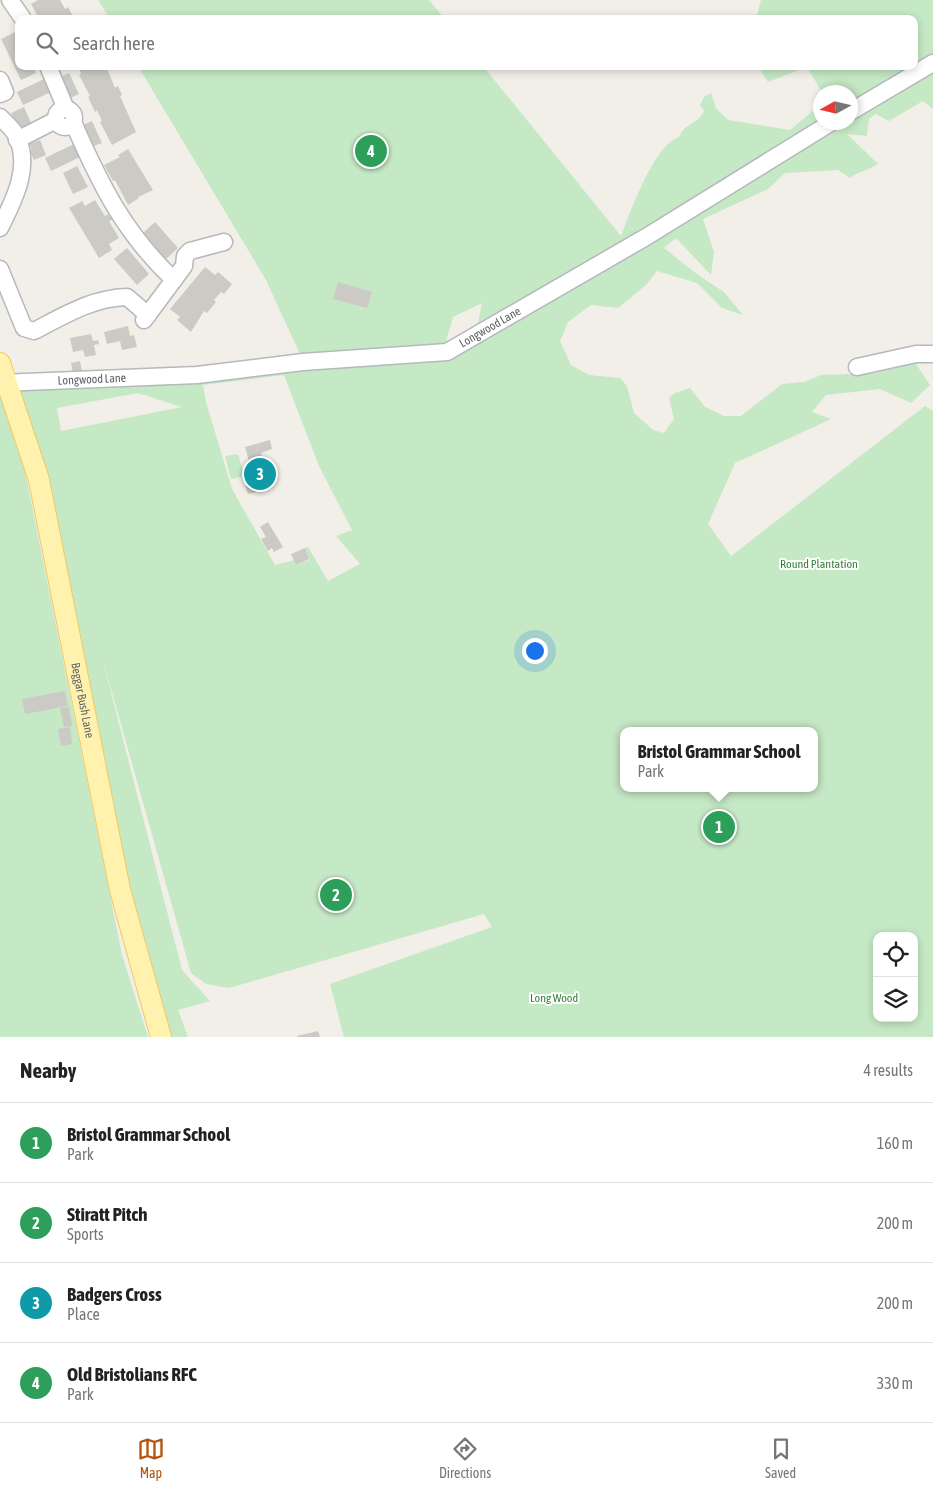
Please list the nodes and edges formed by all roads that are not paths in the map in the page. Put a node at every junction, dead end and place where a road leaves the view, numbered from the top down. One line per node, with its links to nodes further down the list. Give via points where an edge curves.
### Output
1 (11, 0): 2 (street)
2 (20, 15)
3 (933, 63): 7 (street)
4 (49, 70): 9 (street)
5 (0, 80): 6 (street, via 5,92)
6 (0, 94)
7 (858, 107)
8 (0, 117): 11 (street)
9 (65, 117): 11 (street); 15 (street, via 100,183 139,243)
10 (820, 130): 19 (street, Longwood Lane, via 646,237 447,352 303,362 197,376)
11 (17, 140): 12 (street, via 23,174)
12 (0, 228)
13 (224, 242): 15 (street, via 190,251)
14 (0, 269): 15 (street, via 24,328 34,331 95,301 109,298 127,297 146,317)
15 (174, 280)
16 (933, 354): 18 (street, via 916,354)
17 (0, 364): 19 (main road, Beggar Bush Lane)
18 (857, 367)
19 (4, 383): 20 (main road, Beggar Bush Lane, via 39,480 120,890)
20 (162, 1037)

